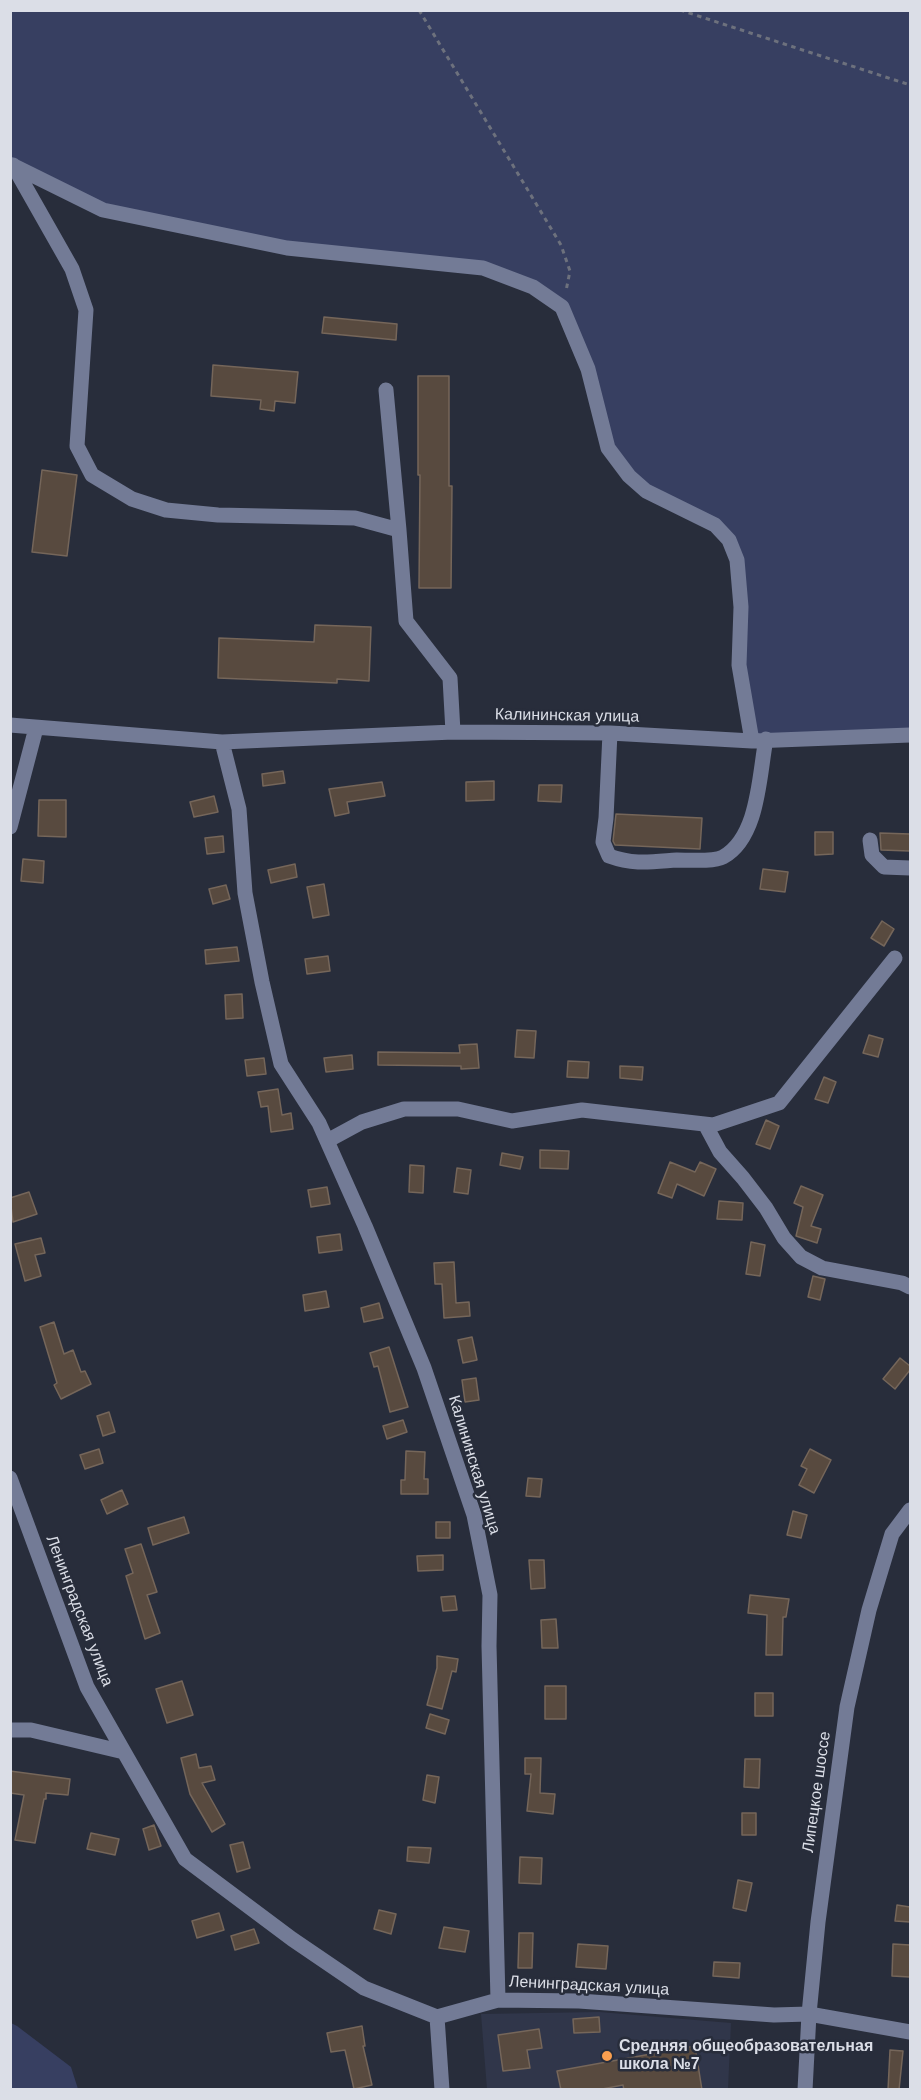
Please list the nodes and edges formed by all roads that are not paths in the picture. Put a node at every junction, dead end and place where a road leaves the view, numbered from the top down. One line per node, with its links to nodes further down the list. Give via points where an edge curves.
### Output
1 (11, 163): 3 (street, via 72,269 86,310 77,446 92,475 132,499 166,510 355,518); 9 (street, via 103,210 287,248 483,268 533,286 562,307 588,369 608,448 646,491 715,525 729,540 737,560 741,607 739,664)
2 (386, 390): 3 (street)
3 (399, 530): 6 (street, via 406,621 450,678)
4 (10, 726): 5 (street, Калининская улица)
5 (36, 728): 10 (street, Калининская улица); 11 (street)
6 (453, 732): 7 (street, Калининская улица); 10 (street, Калининская улица)
7 (610, 733): 9 (street, Калининская улица); 9 (street, via 603,842 609,856 628,863 721,858 739,844 759,790)
8 (910, 735): 9 (street, Калининская улица)
9 (759, 740)
10 (222, 742): 16 (street, Калининская улица, via 239,808 245,893 281,1064)
11 (10, 827)
12 (870, 840): 13 (street, via 872,855 884,867)
13 (910, 868)
14 (895, 958): 15 (street, via 779,1103 713,1125)
15 (705, 1124): 16 (street, via 582,1110 512,1121 458,1109 404,1109 362,1122); 17 (street, via 720,1152 801,1257 822,1268)
16 (327, 1142): 22 (street, Калининская улица, via 424,1368 474,1515 490,1595)
17 (910, 1287)
18 (10, 1479): 21 (street, Ленинградская улица, via 87,1688)
19 (910, 1510): 23 (street, Липецкое шоссе, via 892,1534 869,1610 847,1707)
20 (10, 1730): 21 (street, via 31,1730)
21 (124, 1752): 24 (street, Ленинградская улица, via 185,1859 364,1988)
22 (498, 2000): 23 (street, Ленинградская улица); 24 (street, Ленинградская улица)
23 (809, 2014): 25 (street, Ленинградская улица); 27 (street, Липецкое шоссе)
24 (437, 2017): 26 (street)
25 (910, 2032)
26 (442, 2090)
27 (805, 2090)

